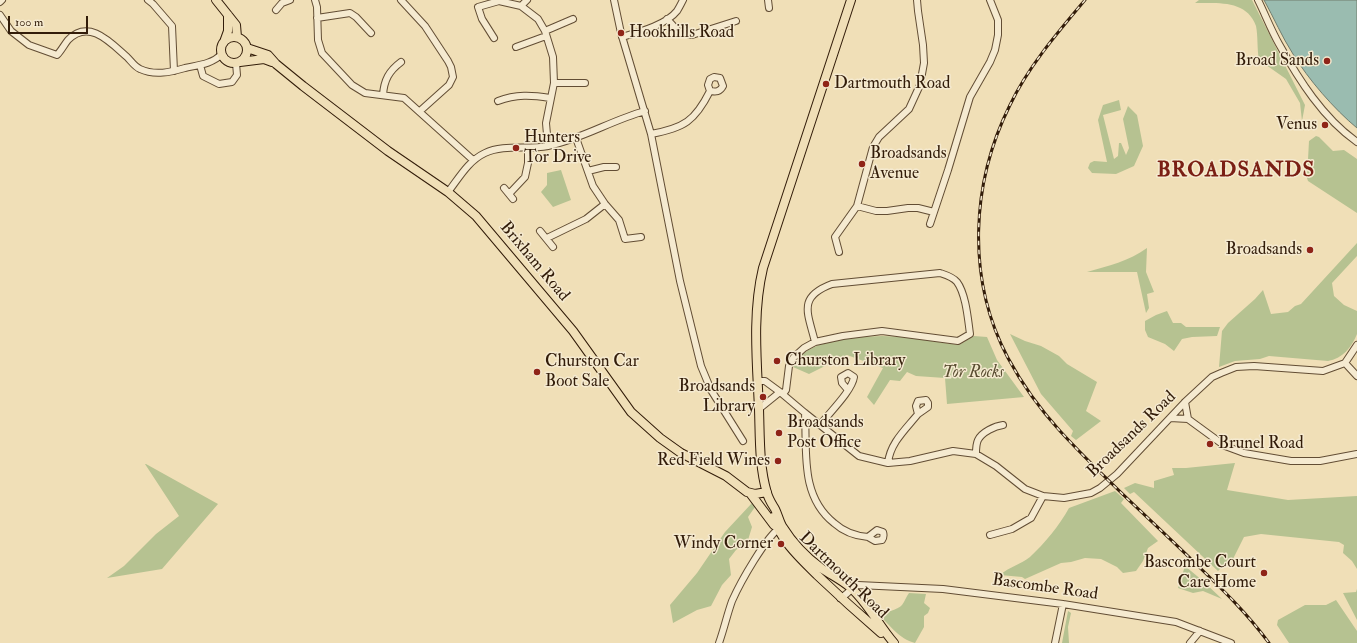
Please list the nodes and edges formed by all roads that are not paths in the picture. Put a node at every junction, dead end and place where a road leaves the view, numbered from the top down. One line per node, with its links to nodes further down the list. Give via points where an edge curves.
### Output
1 (148, 0): 36 (street, via 172,26)
2 (216, 0): 17 (main road, Brixham Road)
3 (290, 0): 16 (street, via 282,3)
4 (314, 0): 19 (street)
5 (401, 0): 43 (street, via 425,26 452,71 449,85)
6 (527, 0): 14 (street)
7 (614, 0): 26 (street)
8 (684, 0): 21 (street, via 676,12)
9 (768, 0): 15 (street)
10 (851, 0): 70 (main road, via 763,268 757,295)
11 (917, 0): 58 (street, via 924,63 920,85 909,109 879,137 873,147)
12 (990, 0): 59 (street, via 998,20 995,50 970,97)
13 (1258, 0): 47 (street, via 1279,44 1303,85 1332,121)
14 (521, 6): 24 (street, via 538,19); 27 (street, via 499,1 478,7)
15 (769, 8)
16 (276, 10)
17 (228, 14): 25 (main road, Brixham Road, via 236,25); 28 (main road, via 228,30)
18 (0, 15): 36 (street, via 11,30 29,45 57,55 69,40 80,32 94,32 108,40 139,69 154,73)
19 (317, 18): 23 (street, via 350,13); 41 (street, via 318,40 322,53 358,90)
20 (573, 19): 24 (street)
21 (667, 19): 22 (street, via 679,32 692,35); 26 (street)
22 (736, 21)
23 (371, 33)
24 (546, 33): 29 (street); 37 (street, via 553,57)
25 (237, 37): 28 (main road, via 231,37); 30 (main road, Brixham Road, via 244,41)
26 (622, 37): 44 (street)
27 (494, 38)
28 (224, 42): 31 (main road)
29 (516, 47)
30 (247, 48): 32 (main road, via 245,58); 34 (main road, Brixham Road, via 268,55)
31 (221, 57): 32 (main road, Brixham Road, via 229,62); 35 (street)
32 (238, 62): 34 (main road, Brixham Road, via 264,59); 35 (street, via 237,75 232,82 219,84 203,76)
33 (401, 62): 41 (street, via 387,76)
34 (276, 64): 54 (main road, Brixham Road, via 388,151)
35 (200, 65): 36 (street)
36 (174, 71)
37 (554, 83): 38 (street); 42 (street)
38 (584, 84)
39 (503, 91): 42 (street, via 501,100 531,95)
40 (710, 91): 45 (street, via 697,113 681,127)
41 (383, 95): 43 (street, via 404,98)
42 (550, 98): 48 (street, via 546,123)
43 (420, 111): 50 (street)
44 (645, 111): 45 (street); 46 (street)
45 (651, 134): 81 (street, via 680,281 701,366 711,390)
46 (576, 138): 48 (street); 52 (street)
47 (1357, 142)
48 (548, 146): 49 (street)
49 (528, 148): 50 (street, via 496,149); 55 (street, via 525,177)
50 (473, 160): 54 (street)
51 (616, 167): 52 (street)
52 (588, 171): 57 (street, via 593,186)
53 (504, 188): 55 (street)
54 (448, 192): 86 (main road, Brixham Road, via 476,216 573,331 621,399 640,420 681,453 716,470)
55 (509, 194): 56 (street)
56 (513, 199)
57 (605, 204): 62 (street, via 619,220 622,240); 63 (street, via 586,219)
58 (857, 206): 59 (street, via 876,211 918,208); 65 (street, via 835,237)
59 (934, 212): 60 (street)
60 (930, 224)
61 (540, 231): 63 (street)
62 (641, 237)
63 (547, 238): 64 (street)
64 (553, 247)
65 (839, 252)
66 (815, 342): 66 (street, via 807,307 812,296 820,288 832,284 940,273 957,282 967,311 970,334 958,341 882,331); 72 (street, via 793,358 789,366 786,390)
67 (1357, 345): 68 (street)
68 (1345, 363): 69 (street); 73 (street, Broadsands Road, via 1323,372 1254,366 1236,367 1212,378)
69 (1357, 376)
70 (757, 381): 72 (street, Broadsands Road, via 765,381); 74 (main road)
71 (848, 390): 79 (street)
72 (782, 393): 74 (street); 75 (street, Broadsands Road)
73 (1186, 402): 77 (street, Broadsands Road); 78 (street)
74 (759, 409): 85 (main road, via 761,460)
75 (805, 414): 79 (street, Broadsands Road); 90 (street, via 807,475 813,498 827,518 838,526 857,536)
76 (918, 414): 84 (street, via 898,438 889,454)
77 (1170, 418): 78 (street); 87 (street, Broadsands Road, via 1117,474 1100,488 1079,496)
78 (1188, 419): 83 (street, via 1225,446 1244,453 1291,461 1320,461)
79 (820, 425): 84 (street, Broadsands Road, via 859,456)
80 (1003, 425): 82 (street, via 997,426 978,440)
81 (743, 441)
82 (976, 454): 84 (street, Broadsands Road, via 953,451); 87 (street, Broadsands Road, via 1025,488)
83 (1357, 454)
84 (888, 463)
85 (767, 492): 86 (main road); 88 (main road)
86 (750, 493): 88 (main road, Brixham Road)
87 (1043, 496): 89 (street, via 1031,518 1012,529)
88 (779, 527): 91 (main road, Dartmouth Road, via 812,561); 92 (main road, Dartmouth Road, via 794,552); 95 (street, via 755,560 732,601)
89 (990, 535)
90 (868, 537)
91 (852, 589): 92 (street); 92 (main road, Dartmouth Road, via 894,643); 93 (street, Bascombe Road, via 858,585 943,589)
92 (840, 598)
93 (1064, 604): 94 (street, Bascombe Road, via 1176,622); 96 (street)
94 (1200, 631): 97 (street); 98 (street, Bascombe Road)
95 (719, 643)
96 (1056, 643)
97 (1190, 643)
98 (1231, 643)

